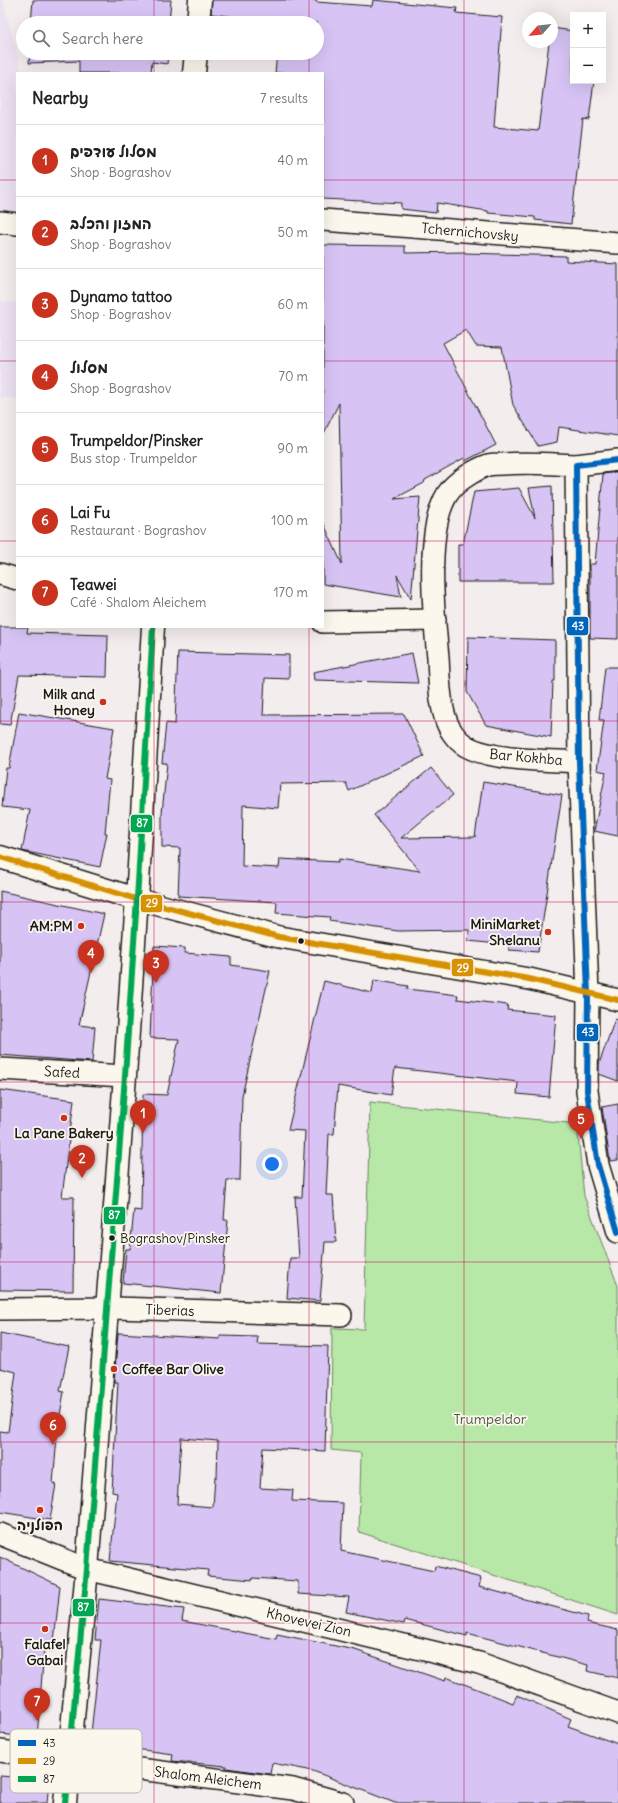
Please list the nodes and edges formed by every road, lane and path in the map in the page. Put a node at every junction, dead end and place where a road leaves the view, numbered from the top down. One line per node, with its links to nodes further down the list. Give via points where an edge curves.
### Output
1 (200, 0): 2 (street)
2 (199, 16)
3 (195, 60): 4 (street)
4 (194, 72)
5 (324, 220): 8 (street, Tchernichovsky)
6 (0, 222): 7 (street)
7 (16, 224)
8 (618, 243)
9 (618, 460): 10 (street)
10 (576, 465): 13 (street, Bar Kokhba, via 488,465 452,488 442,506 433,559); 16 (street)
11 (0, 574): 12 (street)
12 (16, 579)
13 (435, 620): 14 (street); 16 (street, Bar Kokhba, via 440,690 445,717 452,733 465,745 483,753)
14 (324, 622)
15 (153, 628): 18 (street)
16 (579, 762): 19 (street)
17 (0, 857): 18 (street)
18 (136, 899): 19 (street, via 279,937 529,979); 22 (street)
19 (588, 994): 20 (street); 23 (street, via 587,1091 598,1165)
20 (618, 1000)
21 (0, 1069): 22 (street, Safed)
22 (125, 1076): 24 (street)
23 (618, 1232)
24 (106, 1308): 25 (street, Tiberias); 26 (street, Tiberias); 28 (street)
25 (0, 1309)
26 (341, 1315)
27 (0, 1534): 28 (street, Khovevei Zion)
28 (87, 1569): 29 (street, Khovevei Zion, via 479,1663); 30 (street)
29 (618, 1713)
30 (71, 1729)
31 (0, 1751): 32 (street, Shalom Aleichem)
32 (10, 1752)
33 (142, 1770): 36 (street, Shalom Aleichem, via 293,1789)
34 (66, 1793): 35 (street)
35 (65, 1803)
36 (343, 1803)

